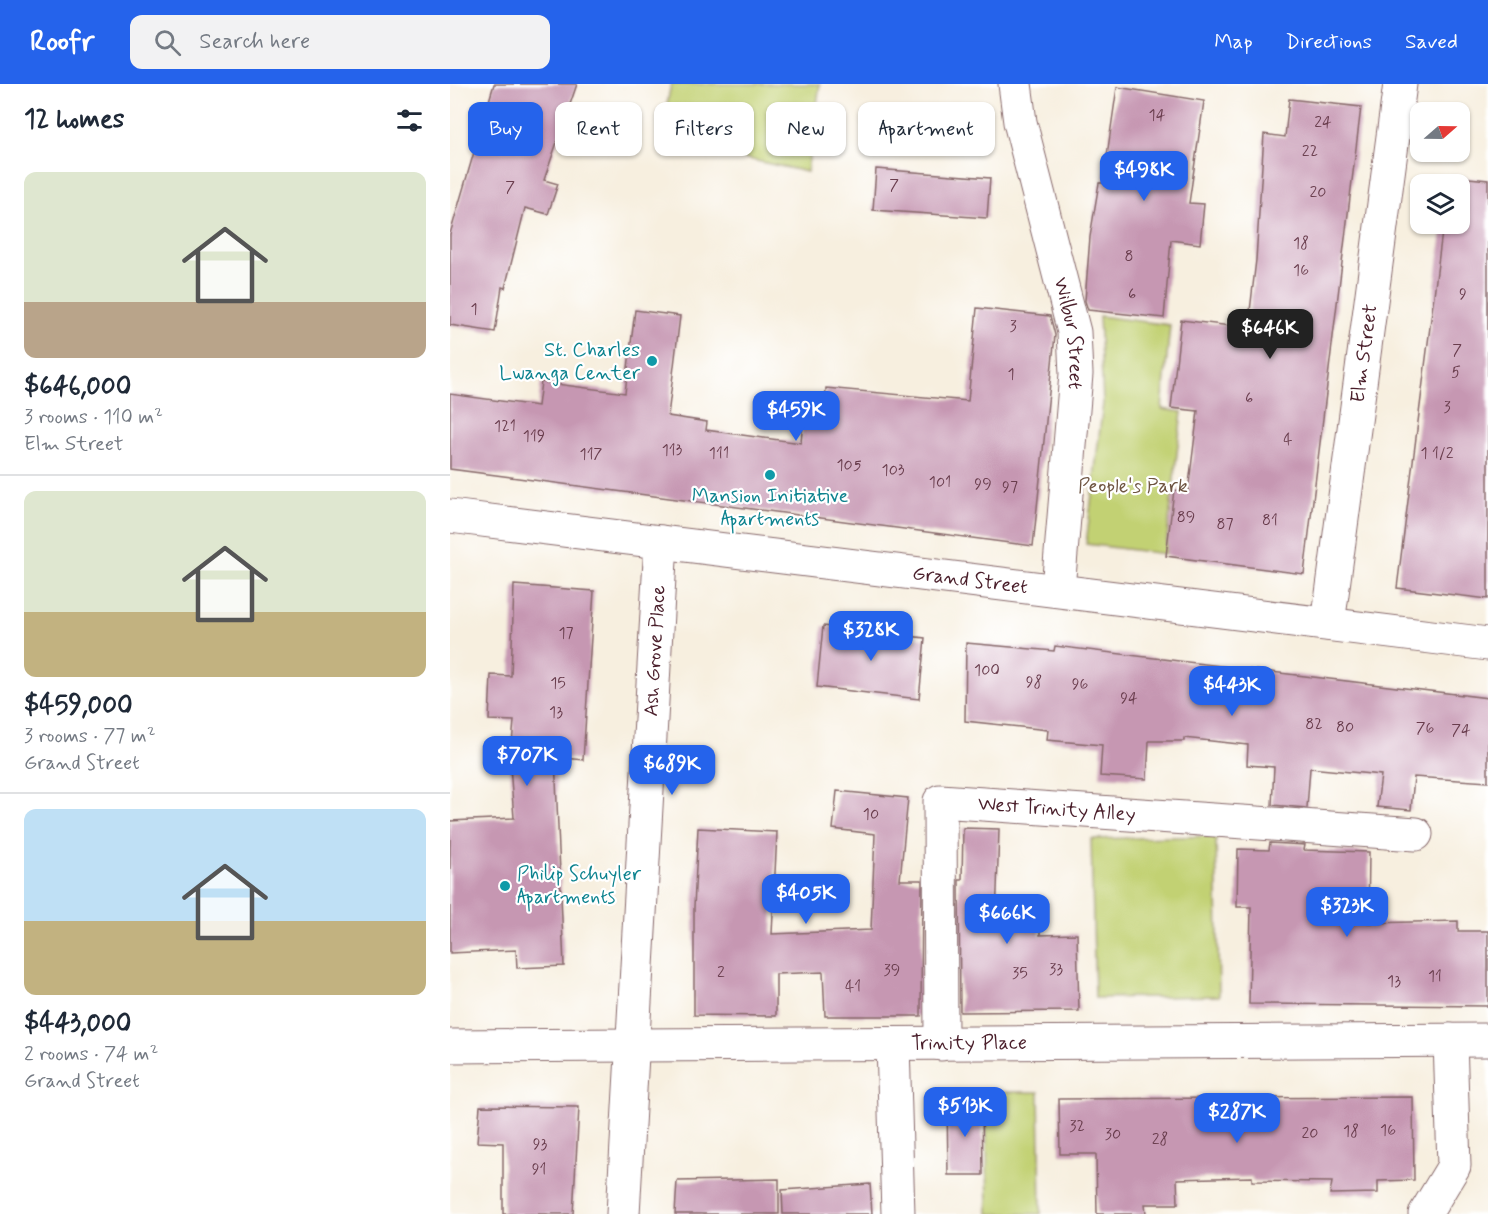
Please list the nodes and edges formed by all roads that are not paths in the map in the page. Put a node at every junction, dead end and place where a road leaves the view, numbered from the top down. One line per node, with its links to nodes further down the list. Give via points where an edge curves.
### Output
1 (1015, 84): 5 (street, Wilbur Street, via 1020,122 1074,332 1076,374)
2 (1400, 84): 6 (street, Elm Street)
3 (450, 516): 4 (street, Grand Street)
4 (662, 542): 5 (street, Grand Street); 14 (street, Ash Grove Place)
5 (1058, 589): 6 (street, Grand Street)
6 (1328, 624): 7 (street, Grand Street)
7 (1488, 644)
8 (1416, 834): 12 (street, West Trinity Alley, via 940,801)
9 (1450, 1040): 10 (street, Trinity Place); 12 (street, Trinity Place); 17 (street, via 1454,1166)
10 (1488, 1040)
11 (893, 1044): 12 (street, Trinity Place); 14 (street, Trinity Place); 16 (street)
12 (941, 1044)
13 (450, 1046): 14 (street, Trinity Place)
14 (632, 1046): 15 (street, Ash Grove Place)
15 (623, 1214)
16 (898, 1214)
17 (1425, 1214)

